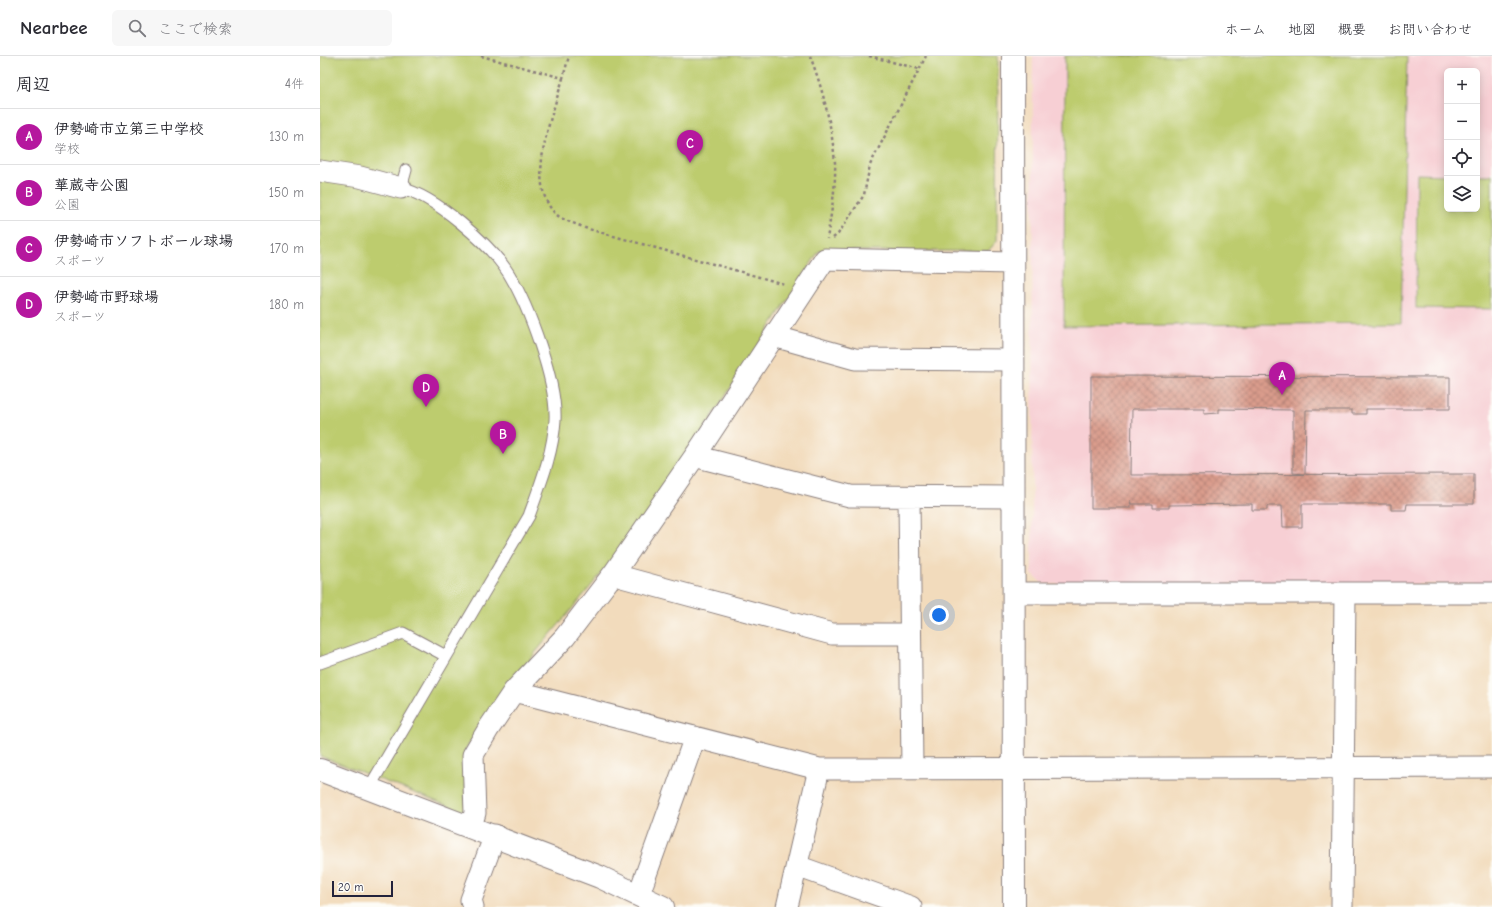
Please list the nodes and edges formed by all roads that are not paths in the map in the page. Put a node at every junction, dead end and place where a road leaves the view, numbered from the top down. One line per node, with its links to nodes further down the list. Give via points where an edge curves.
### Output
1 (1013, 56): 4 (street)
2 (320, 171): 3 (street, via 360,177)
3 (404, 179): 15 (lane, via 476,236 508,274 529,317 549,374 555,420 547,467 529,516)
4 (1012, 262): 5 (street, via 825,259); 6 (street)
5 (776, 334): 6 (street, via 855,359); 7 (street)
6 (1012, 360): 8 (street)
7 (697, 453): 9 (street, via 702,458 850,496); 10 (street)
8 (1013, 497): 9 (street); 11 (street)
9 (909, 498): 14 (street)
10 (614, 573): 14 (street, via 832,634); 17 (street, via 565,637)
11 (1014, 593): 12 (street); 23 (street)
12 (1345, 593): 13 (street); 21 (street)
13 (1492, 593)
14 (910, 634): 20 (street)
15 (446, 656): 16 (lane, via 403,633); 25 (lane)
16 (320, 663)
17 (514, 691): 18 (street); 26 (street, via 473,755 475,813)
18 (695, 737): 22 (street); 29 (street)
19 (1492, 767): 21 (street)
20 (912, 768): 22 (street); 23 (street)
21 (1343, 768): 23 (street); 35 (street)
22 (819, 769): 28 (street)
23 (1014, 769): 34 (street)
24 (320, 770): 25 (street)
25 (369, 788): 26 (street)
26 (471, 826): 27 (street)
27 (495, 835): 29 (street); 30 (street, via 471,900)
28 (796, 866): 32 (street); 33 (street)
29 (639, 894): 31 (street)
30 (473, 907)
31 (663, 907)
32 (787, 907)
33 (911, 907)
34 (1014, 907)
35 (1342, 907)

